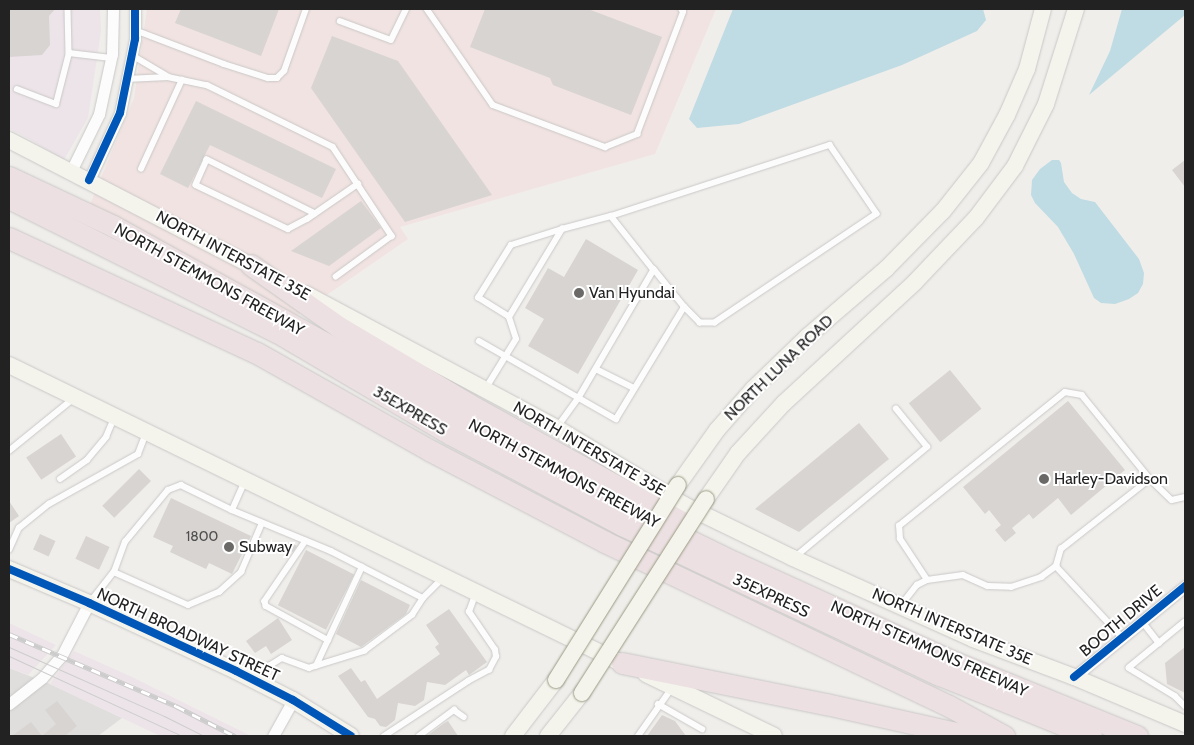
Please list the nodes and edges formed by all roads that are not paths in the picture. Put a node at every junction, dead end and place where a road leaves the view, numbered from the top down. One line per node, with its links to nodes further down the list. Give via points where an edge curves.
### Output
1 (68, 9): 12 (lane)
2 (113, 9): 14 (street)
3 (135, 9): 11 (street)
4 (306, 9): 11 (lane, via 284,71 277,78 224,64)
5 (406, 9): 10 (lane, via 391,40)
6 (427, 9): 7 (lane, via 493,105 606,147 637,134 683,12)
7 (681, 9)
8 (1043, 9): 91 (main road, NORTH LUNA ROAD, bridge, via 1027,69 981,163 943,211 753,389 717,430 678,485 556,680)
9 (1076, 9): 92 (main road, NORTH LUNA ROAD, bridge, via 1046,104 1015,166 976,218 915,282 784,403 738,453 582,693)
10 (340, 21)
11 (135, 30): 13 (street)
12 (69, 53): 14 (lane); 18 (lane, via 56,104)
13 (131, 55): 15 (lane); 16 (street)
14 (111, 58): 21 (street, via 99,114)
15 (168, 78): 16 (lane); 17 (lane)
16 (126, 79): 23 (street, via 120,113)
17 (182, 80): 20 (lane); 24 (lane, via 207,85 333,147)
18 (18, 89)
19 (9, 140): 21 (main road, NORTH INTERSTATE 35E)
20 (141, 168)
21 (71, 171): 23 (main road, NORTH INTERSTATE 35E)
22 (9, 177): 57 (highway, NORTH STEMMONS FREEWAY, via 113,226 631,512)
23 (90, 180): 30 (main road, NORTH INTERSTATE 35E)
24 (358, 184): 26 (lane); 32 (lane, via 392,236)
25 (9, 198): 96 (highway, 35EXPRESS, via 277,332 452,435 622,525 940,675)
26 (315, 214): 26 (lane, via 288,230 196,185 207,160)
27 (611, 216): 28 (lane); 31 (lane); 33 (lane, via 830,145 877,214 715,323 700,323)
28 (562, 229): 34 (lane); 34 (lane, via 511,245 478,298)
29 (9, 238): 95 (highway, via 257,353 431,451 605,542 949,706)
30 (251, 265): 40 (main road, NORTH INTERSTATE 35E); 57 (highway, via 339,327 487,414 701,532)
31 (654, 270): 33 (lane); 38 (lane)
32 (336, 278)
33 (684, 307): 39 (lane)
34 (509, 317): 36 (lane, via 516,339)
35 (479, 341): 36 (lane)
36 (505, 357): 40 (lane); 42 (lane)
37 (9, 365): 41 (main road)
38 (596, 369): 39 (lane); 42 (lane)
39 (634, 388): 42 (lane, via 616,419)
40 (486, 389): 45 (main road, NORTH INTERSTATE 35E)
41 (76, 398): 44 (main road); 47 (lane)
42 (579, 398): 45 (lane)
43 (896, 409): 56 (lane, via 927,447)
44 (115, 416): 46 (main road); 48 (lane, via 106,437 87,460)
45 (557, 428): 56 (main road, NORTH INTERSTATE 35E, via 684,505)
46 (146, 431): 49 (main road); 55 (lane, via 138,454 49,504 19,528)
47 (9, 451)
48 (60, 479)
49 (246, 479): 52 (lane); 62 (main road)
50 (1150, 479): 51 (lane, via 1172,500); 58 (lane, via 1061,549); 63 (lane, via 1082,395 1065,392 899,526 900,539)
51 (1185, 497)
52 (232, 510): 53 (lane); 61 (lane, via 181,485 168,490 126,542)
53 (262, 523): 54 (lane); 61 (lane, via 241,572 219,592 188,605)
54 (306, 541): 59 (lane); 72 (lane, via 265,601 266,606)
55 (9, 550)
56 (793, 558): 68 (main road, NORTH INTERSTATE 35E)
57 (736, 563): 97 (highway, NORTH STEMMONS FREEWAY, via 952,660)
58 (1056, 566): 63 (lane, via 1041,576 1011,586 988,586 963,575); 71 (lane)
59 (362, 567): 66 (lane); 72 (lane)
60 (9, 569): 67 (main road, NORTH BROADWAY STREET)
61 (114, 572): 67 (lane)
62 (444, 577): 65 (main road); 66 (lane)
63 (927, 580): 68 (lane, via 917,585)
64 (1185, 586): 69 (street, BOOTH DRIVE)
65 (476, 591): 74 (main road); 89 (lane, via 469,612 495,650 496,657 489,670)
66 (423, 598): 75 (lane, via 412,615 364,651)
67 (89, 603): 77 (main road, NORTH BROADWAY STREET); 80 (street, via 62,655 42,678)
68 (902, 606): 76 (main road, NORTH INTERSTATE 35E, via 973,639)
69 (1142, 621): 71 (street, BOOTH DRIVE); 73 (lane)
70 (1185, 622): 73 (lane)
71 (1122, 637): 76 (street, BOOTH DRIVE)
72 (328, 640): 75 (lane)
73 (1159, 643): 82 (lane, via 1129,668 1175,696)
74 (622, 663): 78 (main road); 94 (highway)
75 (316, 666): 77 (lane, via 308,668 282,658 269,666)
76 (1074, 677): 84 (main road, NORTH INTERSTATE 35E)
77 (259, 683): 79 (main road, NORTH BROADWAY STREET)
78 (673, 686): 81 (lane); 86 (main road)
79 (293, 700): 87 (street); 88 (main road, NORTH BROADWAY STREET)
80 (9, 704)
81 (658, 704): 85 (lane); 93 (lane)
82 (1185, 706)
83 (464, 717): 90 (lane, via 454,710)
84 (1185, 724)
85 (702, 729)
86 (763, 734)
87 (273, 736)
88 (351, 736)
89 (384, 736)
90 (419, 736)
91 (513, 736)
92 (548, 736)
93 (638, 736)
94 (969, 736)
95 (1004, 736)
96 (1091, 736)
97 (1136, 736)

